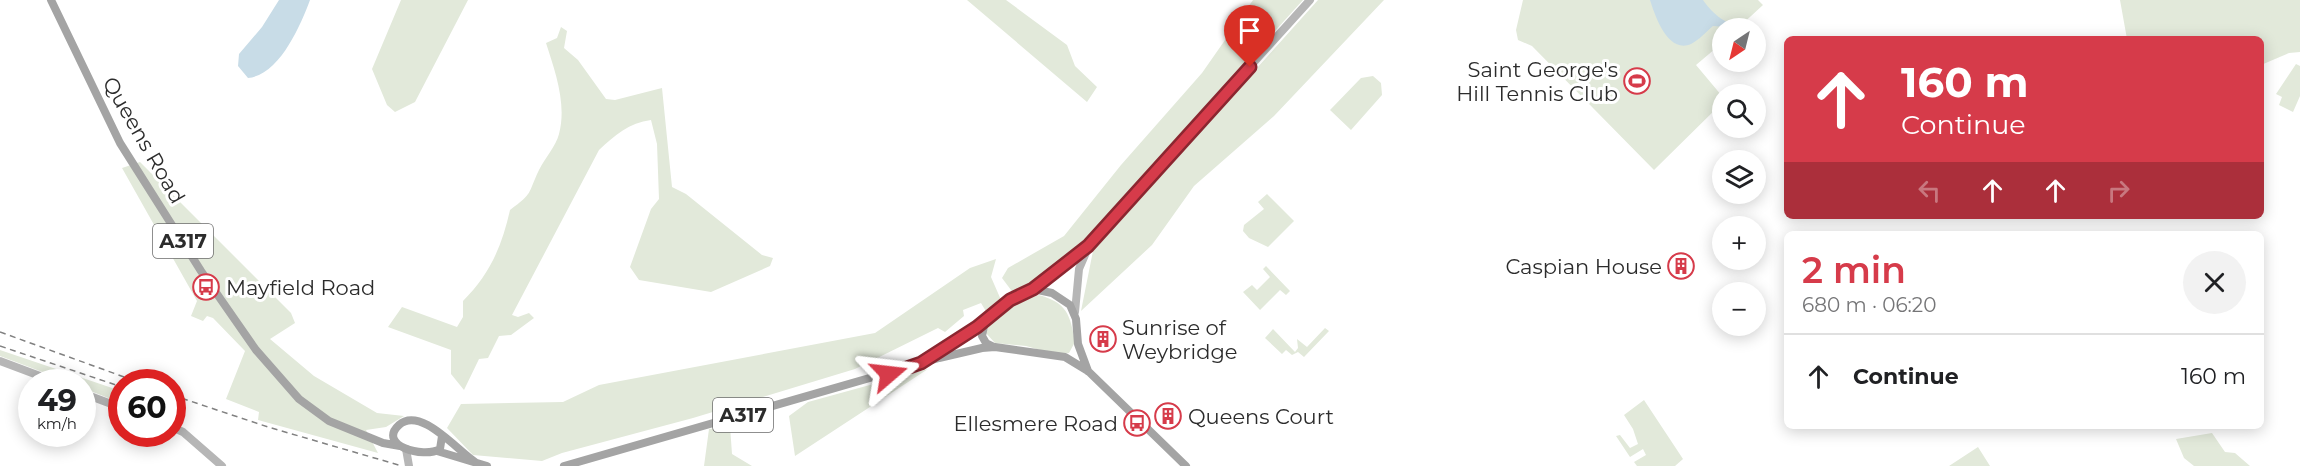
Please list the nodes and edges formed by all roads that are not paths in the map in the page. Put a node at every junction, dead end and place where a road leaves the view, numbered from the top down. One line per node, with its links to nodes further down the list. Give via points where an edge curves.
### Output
1 (51, 0): 16 (main road, Queens Road / A317, via 120,143 256,350 311,408 340,427)
2 (1310, 0): 3 (main road)
3 (1088, 246): 4 (main road); 5 (main road, via 1079,269)
4 (1033, 289): 5 (main road, via 1061,297); 6 (main road, A317, via 1010,300)
5 (1075, 312): 7 (main road, A317)
6 (986, 319): 8 (main road, via 982,336); 9 (main road, A317)
7 (1078, 344): 10 (main road); 13 (main road, A317)
8 (995, 347): 9 (main road, A317); 10 (main road, A317)
9 (948, 351): 24 (main road, A317, via 921,363)
10 (1065, 357): 13 (main road, A317)
11 (0, 361): 12 (main road)
12 (21, 369)
13 (1088, 371): 25 (main road, A317)
14 (395, 431): 16 (main road, Queens Road / A317, via 385,437); 17 (main road, via 405,421 421,422); 18 (main road)
15 (186, 435): 23 (main road)
16 (368, 436): 18 (main road, Queens Road / A317)
17 (442, 436): 19 (main road, via 443,444); 22 (main road)
18 (403, 448): 20 (main road); 21 (main road)
19 (437, 451): 20 (main road); 22 (main road)
20 (424, 454): 21 (main road)
21 (410, 465)
22 (482, 465)
23 (222, 466)
24 (564, 466)
25 (1186, 466)

